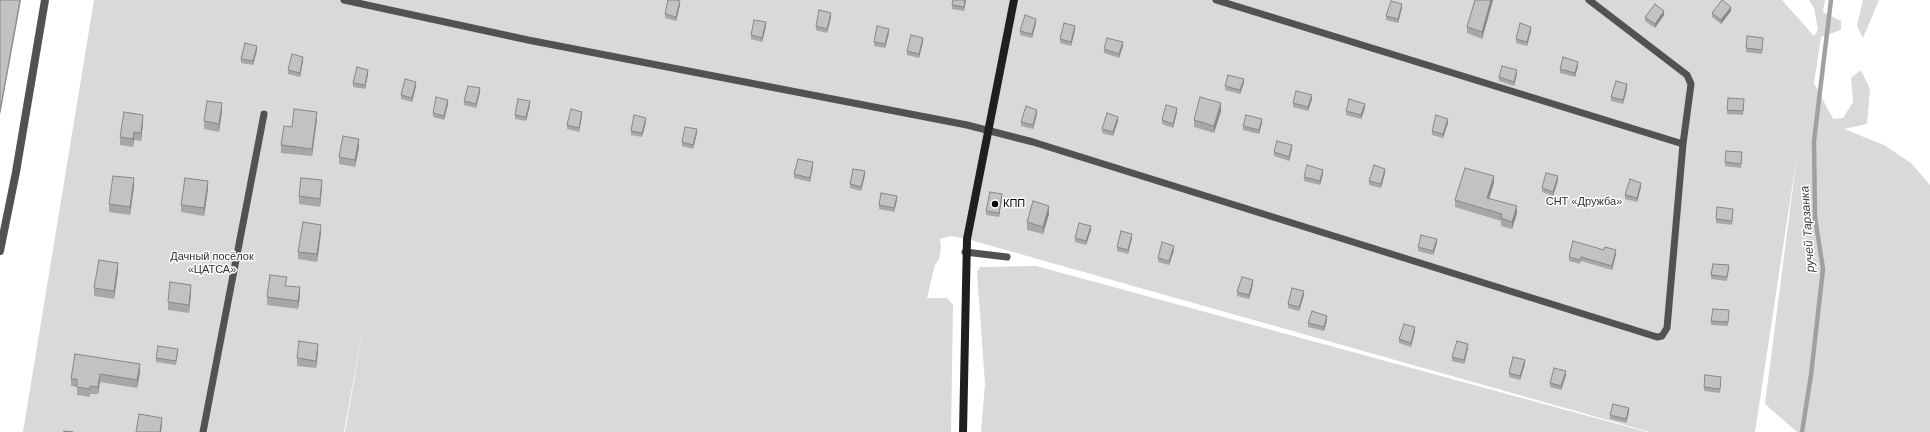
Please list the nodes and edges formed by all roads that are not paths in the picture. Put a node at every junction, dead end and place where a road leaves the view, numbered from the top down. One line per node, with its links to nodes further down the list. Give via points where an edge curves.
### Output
1 (45, 0): 9 (street)
2 (344, 0): 7 (lane, via 536,42)
3 (1014, 0): 7 (street)
4 (1216, 0): 8 (lane)
5 (1589, 0): 8 (lane, via 1687,75 1691,84)
6 (264, 114): 12 (lane)
7 (989, 131): 8 (lane, via 1033,142 1657,337 1662,336 1667,328); 10 (street)
8 (1683, 144)
9 (0, 250)
10 (966, 252): 11 (lane); 13 (street)
11 (1007, 257)
12 (204, 432)
13 (963, 432)

